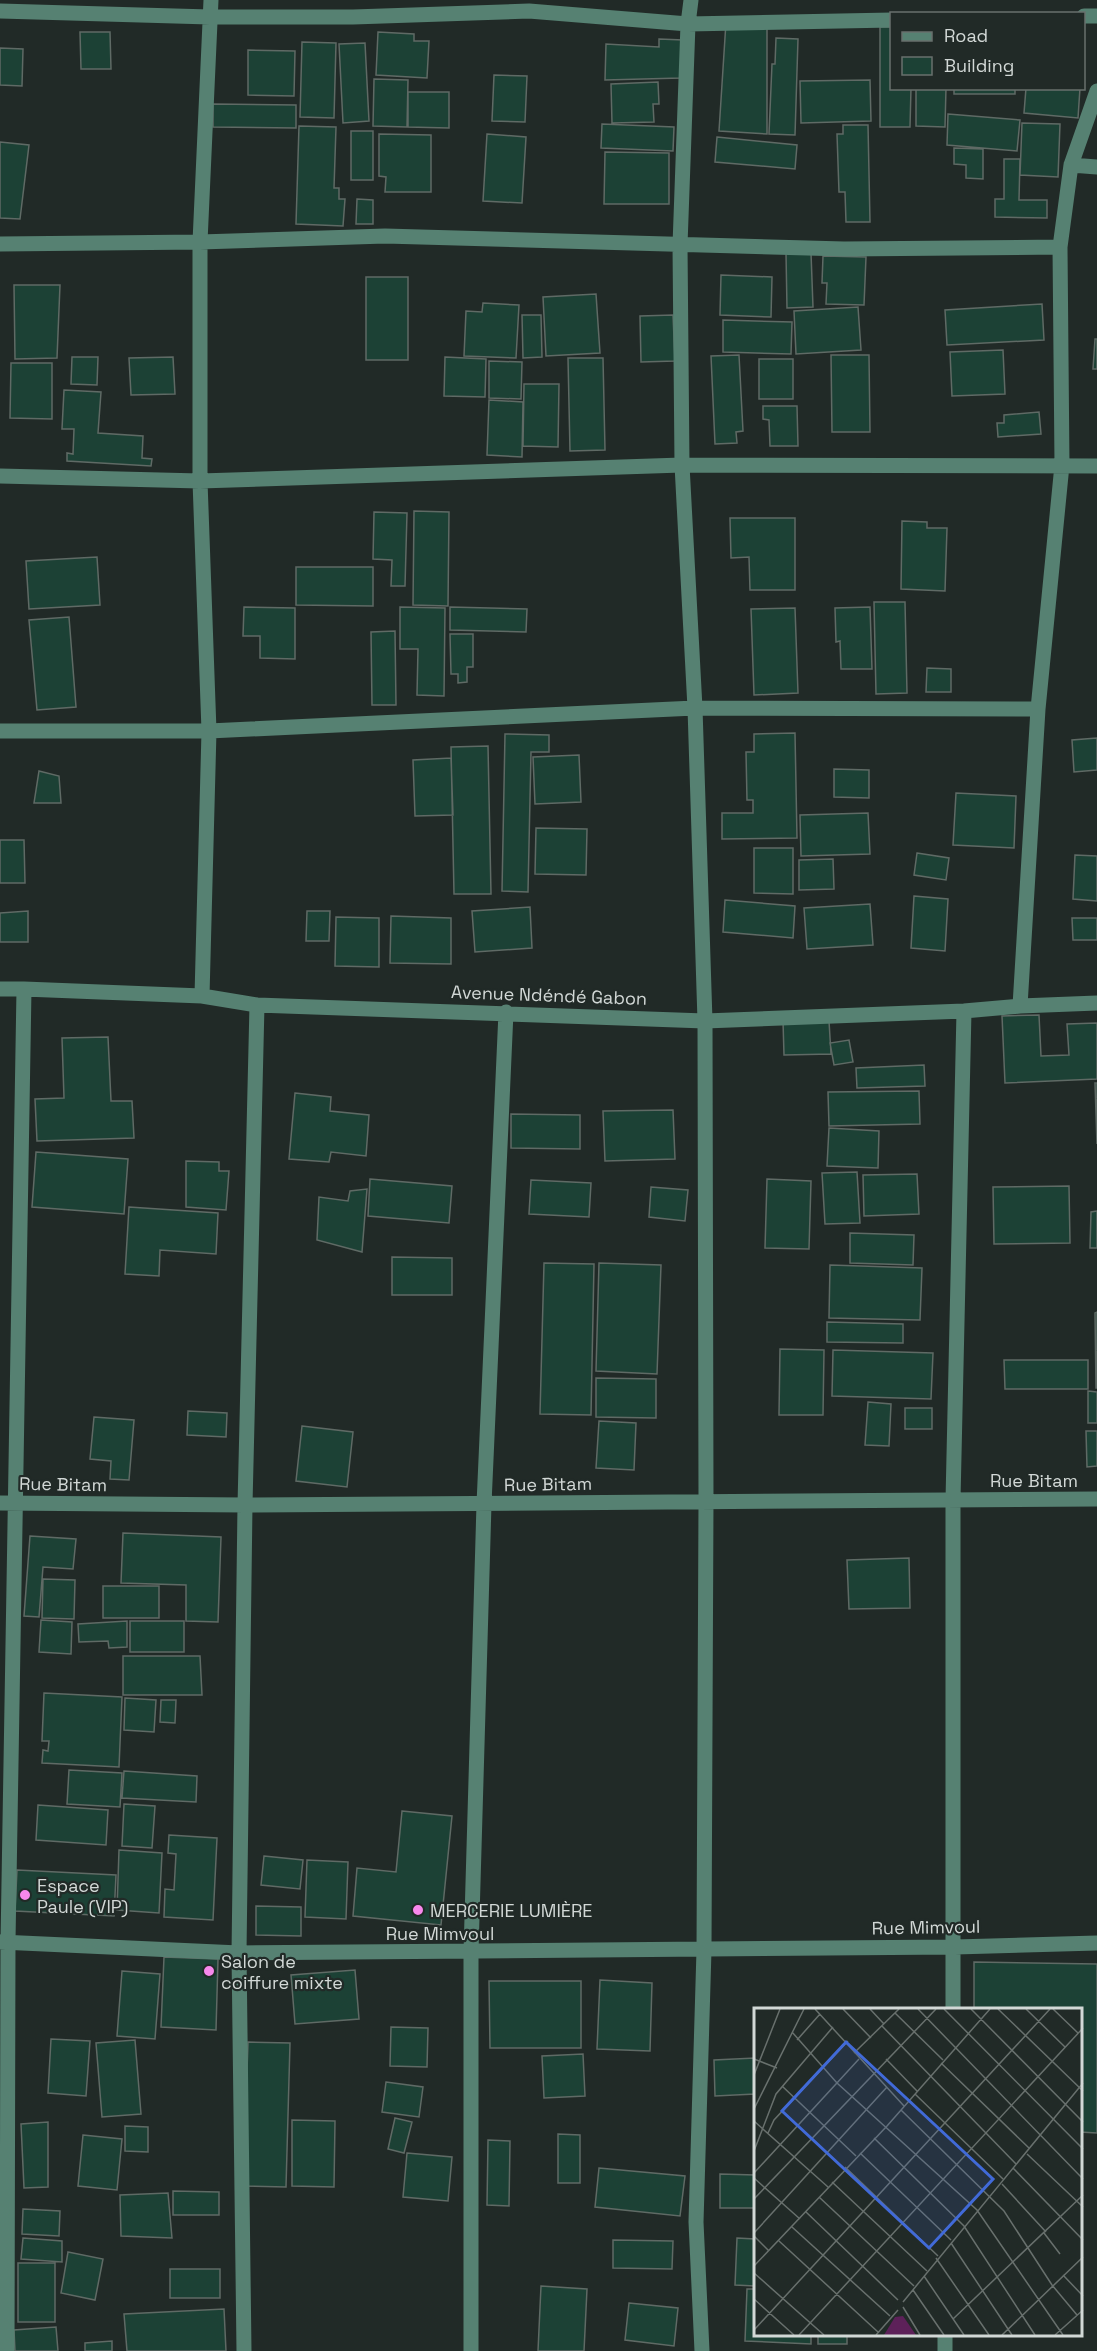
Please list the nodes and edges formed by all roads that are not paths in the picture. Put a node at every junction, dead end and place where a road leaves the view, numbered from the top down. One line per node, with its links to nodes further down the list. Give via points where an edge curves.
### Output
1 (211, 0): 4 (street)
2 (691, 0): 6 (street)
3 (0, 11): 4 (street)
4 (210, 16): 6 (street, via 353,17 529,11); 10 (street)
5 (890, 20): 6 (street)
6 (688, 24): 12 (street)
7 (1097, 91): 8 (street)
8 (1071, 165): 9 (street); 13 (street)
9 (1097, 167)
10 (200, 242): 11 (street); 12 (street, via 385,236); 18 (street)
11 (0, 244)
12 (680, 245): 13 (street, via 844,249); 14 (street)
13 (1060, 247): 15 (street)
14 (682, 465): 15 (street); 18 (street); 19 (street)
15 (1062, 465): 16 (street); 20 (street)
16 (1097, 466)
17 (0, 476): 18 (street)
18 (200, 481): 22 (street)
19 (695, 708): 20 (street); 22 (street); 31 (street)
20 (1038, 709): 28 (street)
21 (0, 731): 22 (street)
22 (209, 731): 25 (street)
23 (24, 988): 24 (street, Avenue Ndéndé Gabon); 25 (street, Avenue Ndéndé Gabon); 35 (street)
24 (0, 989)
25 (202, 996): 27 (street, Avenue Ndéndé Gabon)
26 (1097, 1003): 28 (street, Avenue Ndéndé Gabon)
27 (257, 1005): 30 (street, Avenue Ndéndé Gabon); 37 (street)
28 (1020, 1006): 29 (street, Avenue Ndéndé Gabon)
29 (964, 1011): 31 (street, Avenue Ndéndé Gabon); 33 (street)
30 (506, 1012): 31 (street, Avenue Ndéndé Gabon); 36 (street)
31 (705, 1021): 34 (street)
32 (1097, 1499): 33 (street, Rue Bitam)
33 (953, 1500): 34 (street, Rue Bitam); 40 (street)
34 (706, 1501): 36 (street, Rue Bitam); 41 (street)
35 (8, 1503): 37 (street, Rue Bitam); 38 (street)
36 (484, 1504): 37 (street, Rue Bitam); 42 (street)
37 (245, 1505): 43 (street)
38 (4, 1942): 43 (street, Rue Mimvoul); 45 (street)
39 (1097, 1943): 40 (street, Rue Mimvoul)
40 (955, 1947): 41 (street, Rue Mimvoul); 44 (street)
41 (704, 1950): 42 (street, Rue Mimvoul); 48 (street, via 696,2222)
42 (471, 1952): 43 (street, Rue Mimvoul); 47 (street)
43 (239, 1953): 46 (street)
44 (953, 2008)
45 (7, 2351)
46 (244, 2351)
47 (471, 2351)
48 (702, 2351)

